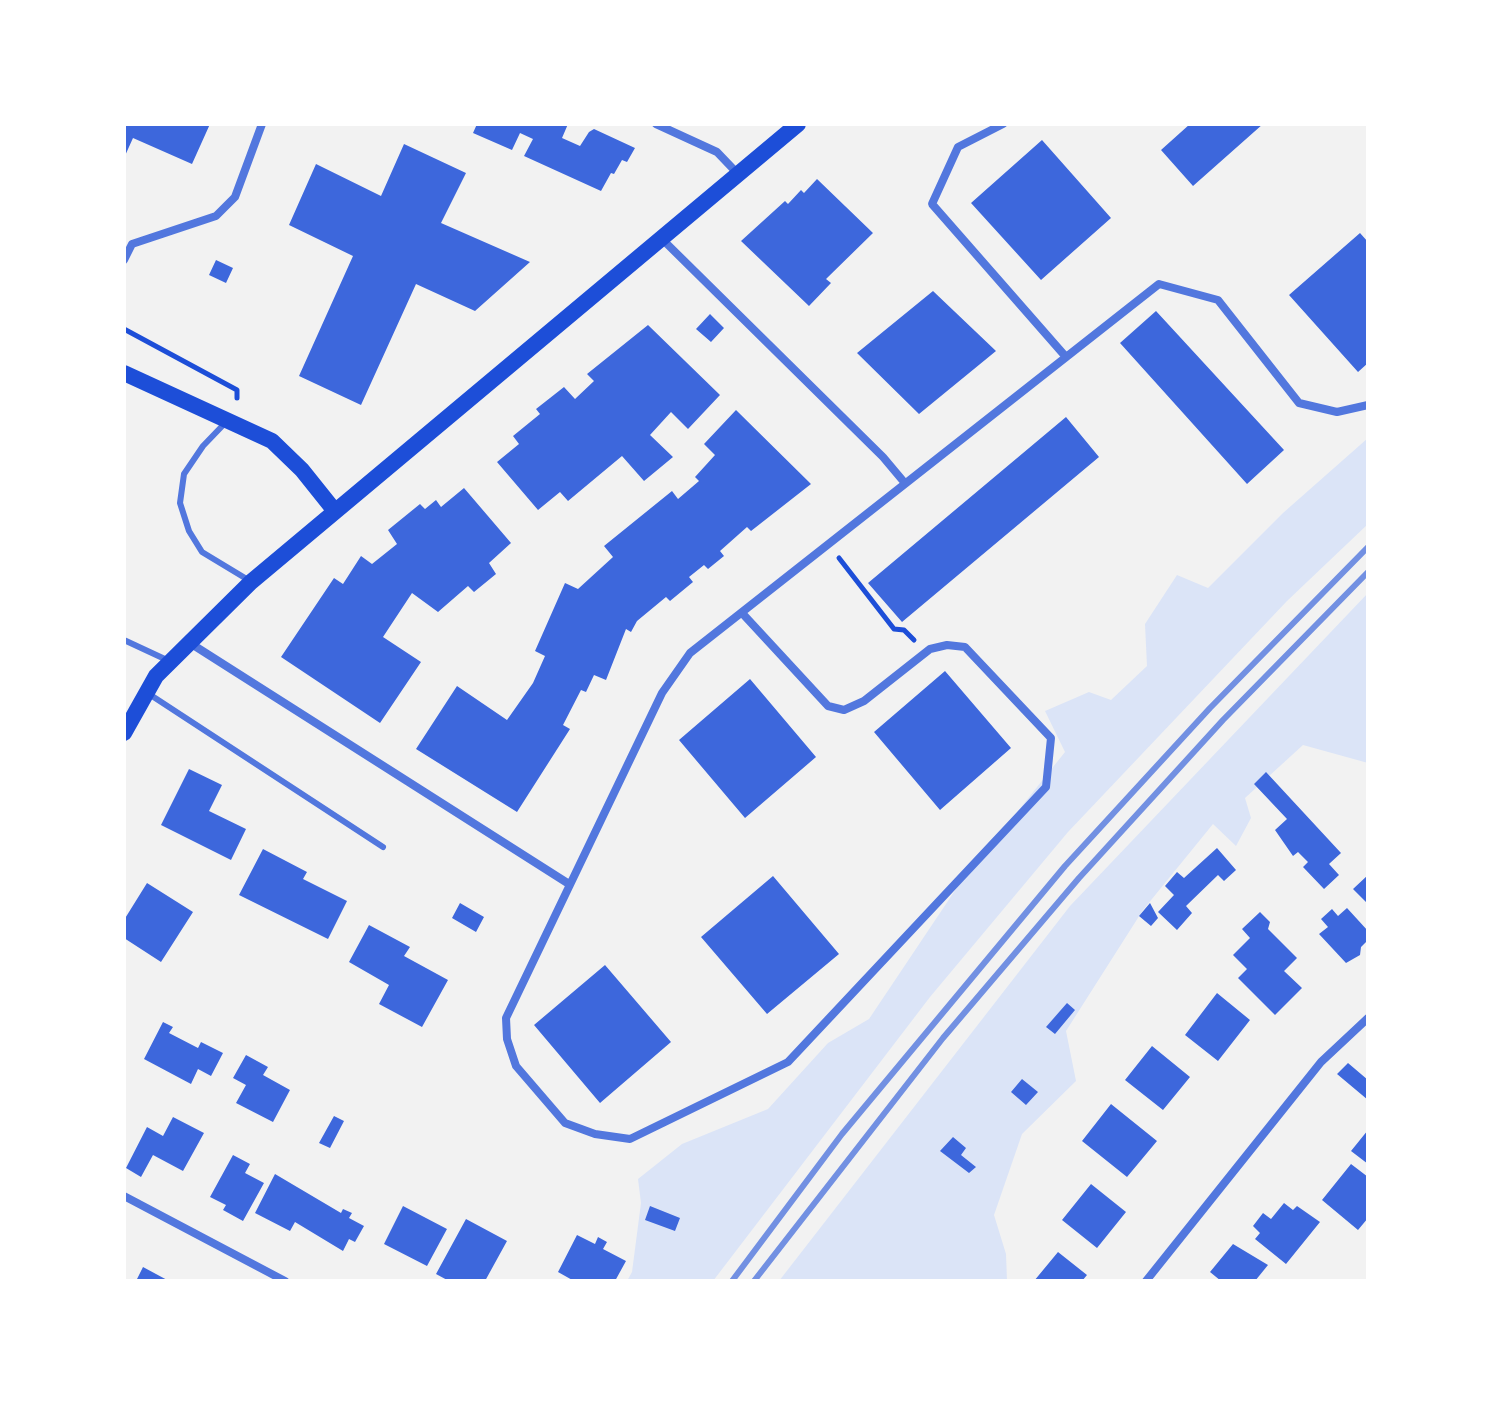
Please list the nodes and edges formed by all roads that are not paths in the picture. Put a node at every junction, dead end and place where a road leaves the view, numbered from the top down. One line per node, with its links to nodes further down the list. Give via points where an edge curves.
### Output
1 (262, 124): 7 (street, via 235,197 216,216 132,244)
2 (656, 124): 5 (street, via 717,152)
3 (798, 124): 5 (main road)
4 (1003, 124): 8 (street, via 958,147 932,204)
5 (739, 175): 6 (main road)
6 (662, 239): 12 (street); 13 (main road)
7 (124, 260)
8 (1066, 357): 10 (street, via 1159,284 1218,300 1299,403 1337,412); 12 (street)
9 (124, 373): 11 (main road)
10 (1368, 405)
11 (233, 420): 13 (main road, via 272,441); 14 (lane, via 203,446 184,474 180,503 202,552)
12 (904, 482): 15 (street)
13 (334, 510): 14 (main road)
14 (251, 582): 17 (main road)
15 (742, 613): 22 (street, via 674,672); 22 (street, via 828,706 844,710 864,701 926,652 947,645 965,647 1051,738 1046,787 788,1062 630,1139 565,1123 516,1066 507,1039 506,1018)
16 (124, 640): 18 (lane)
17 (190, 643): 18 (main road); 22 (street)
18 (171, 662): 19 (main road)
19 (146, 692): 20 (main road); 21 (lane)
20 (124, 733)
21 (383, 847)
22 (569, 884)
23 (1368, 1018): 26 (street, via 1321,1062)
24 (124, 1196): 25 (street)
25 (285, 1281)
26 (1146, 1281)

